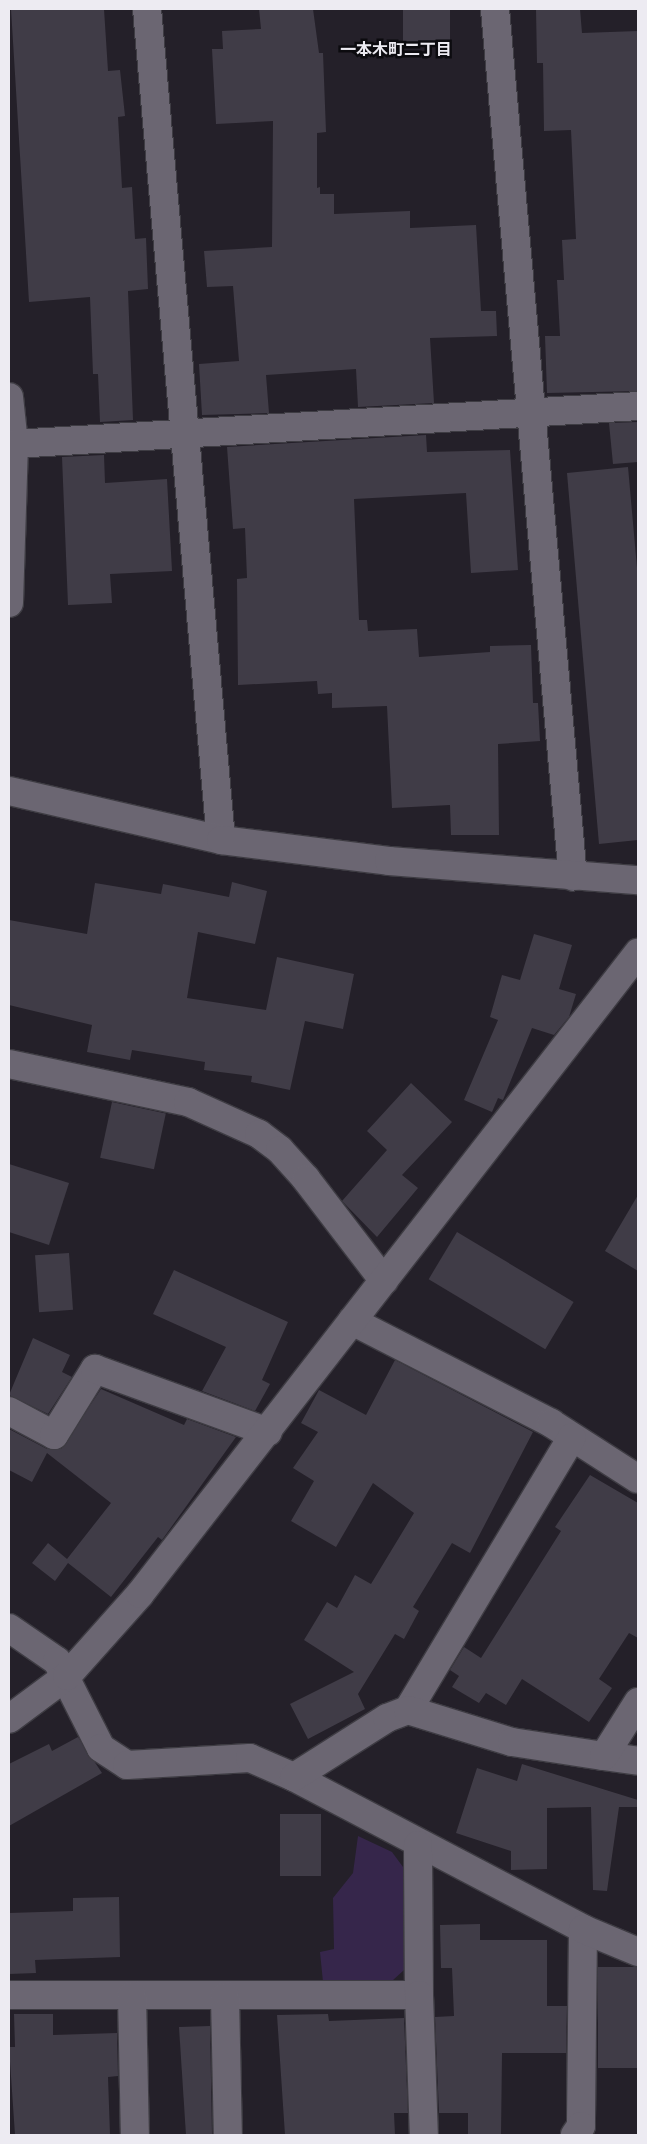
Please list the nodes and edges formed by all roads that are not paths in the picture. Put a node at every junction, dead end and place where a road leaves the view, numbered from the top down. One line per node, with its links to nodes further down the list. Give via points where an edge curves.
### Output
1 (146, 9): 6 (street)
2 (494, 9): 5 (street)
3 (9, 398): 7 (street)
4 (638, 406): 5 (street)
5 (529, 413): 6 (street); 11 (street)
6 (187, 433): 7 (street); 10 (street)
7 (14, 444): 8 (street)
8 (9, 604)
9 (9, 791): 10 (street)
10 (221, 840): 11 (street, via 389,861)
11 (573, 876): 12 (street)
12 (638, 880)
13 (638, 953): 15 (street)
14 (9, 1064): 15 (street, via 188,1102 259,1134 280,1150 306,1179)
15 (384, 1281): 16 (street)
16 (352, 1321): 18 (street); 19 (street, via 488,1389)
17 (9, 1411): 18 (street, via 54,1435 95,1369)
18 (268, 1432): 22 (street, via 140,1594)
19 (572, 1437): 20 (street); 24 (street)
20 (638, 1479)
21 (9, 1628): 22 (street, via 57,1661)
22 (67, 1676): 25 (street); 28 (street, via 100,1748 127,1765 250,1758)
23 (638, 1702): 26 (street)
24 (408, 1710): 26 (street, via 512,1742); 28 (street, via 387,1718)
25 (9, 1719)
26 (604, 1756): 27 (street)
27 (638, 1761)
28 (294, 1777): 29 (street)
29 (418, 1845): 30 (street); 33 (street)
30 (583, 1928): 31 (street); 39 (street, via 581,2126)
31 (638, 1952)
32 (9, 1995): 34 (street)
33 (419, 1995): 35 (street); 38 (street)
34 (132, 1996): 35 (street); 36 (street)
35 (225, 1997): 37 (street)
36 (135, 2135)
37 (228, 2135)
38 (424, 2135)
39 (576, 2135)

